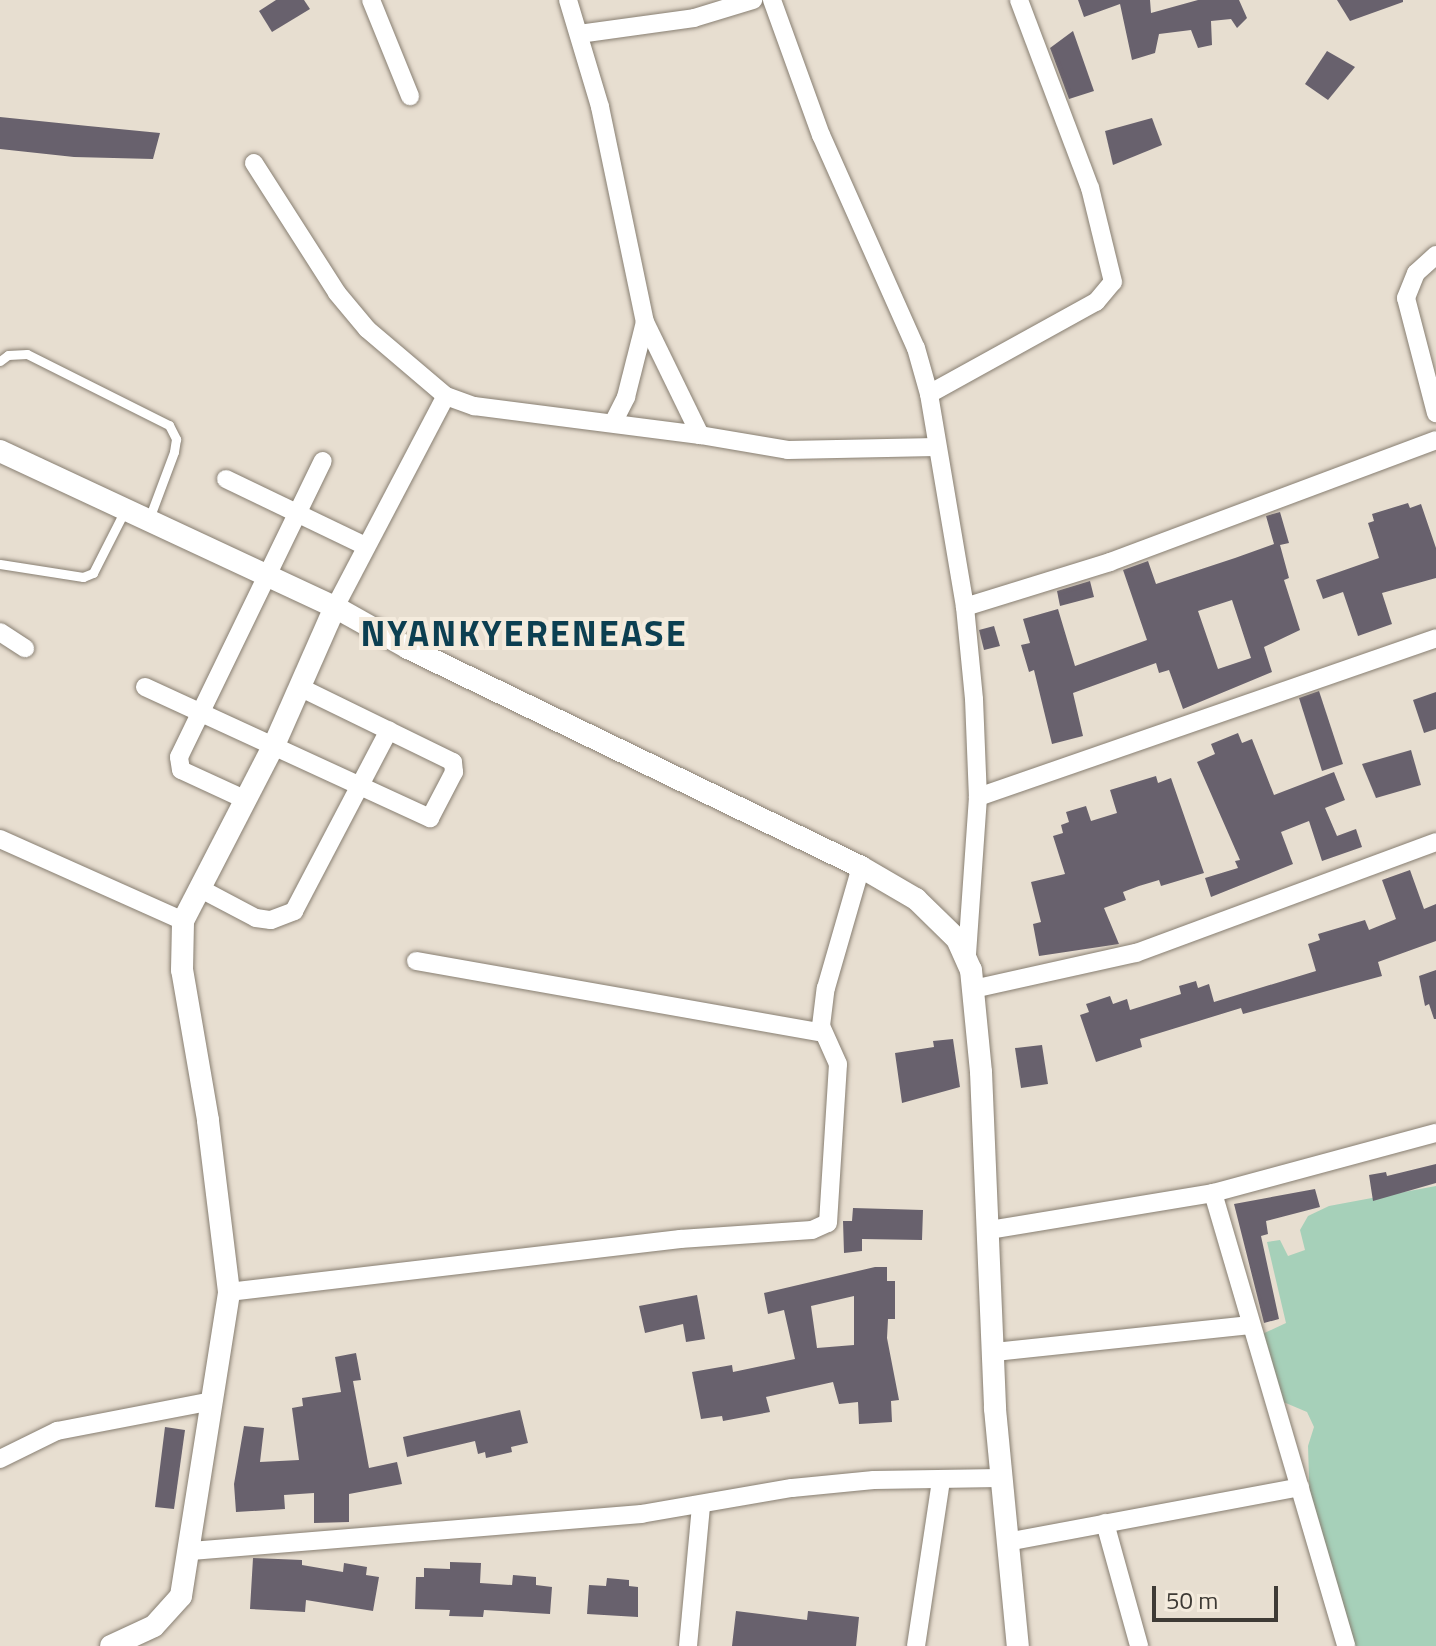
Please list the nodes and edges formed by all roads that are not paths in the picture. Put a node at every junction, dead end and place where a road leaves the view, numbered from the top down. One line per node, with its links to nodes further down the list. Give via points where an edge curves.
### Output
1 (371, 0): 7 (street)
2 (568, 0): 6 (street)
3 (753, 0): 6 (street, via 694,18)
4 (772, 0): 12 (street, via 821,135 916,348)
5 (1019, 0): 12 (street, via 1090,188 1113,270 1111,288 1096,302)
6 (579, 34): 10 (street, via 600,107)
7 (410, 96)
8 (254, 163): 13 (street, via 347,305 423,381)
9 (1436, 255): 14 (street, via 1416,273 1406,298)
10 (645, 322): 15 (street, via 626,397); 16 (street)
11 (0, 361): 24 (lane, via 27,354 169,425 176,439 174,452)
12 (929, 394): 18 (street)
13 (446, 396): 15 (street, via 474,406); 25 (street)
14 (1436, 413)
15 (614, 421): 16 (street)
16 (700, 435): 18 (street, via 788,450)
17 (1436, 440): 29 (street, via 1110,562)
18 (936, 447): 29 (street)
19 (0, 451): 22 (street)
20 (323, 461): 23 (street)
21 (226, 479): 23 (street)
22 (125, 510): 24 (street); 26 (lane, via 93,573 83,577)
23 (297, 513): 25 (street); 27 (street)
24 (149, 521): 27 (street)
25 (365, 546): 28 (street)
26 (0, 564)
27 (266, 576): 28 (street); 35 (street)
28 (335, 607): 34 (street); 43 (street, via 408,648)
29 (965, 607): 39 (street)
30 (0, 632): 32 (street)
31 (1436, 638): 39 (street)
32 (25, 648)
33 (145, 687): 35 (street)
34 (301, 688): 36 (street); 37 (street)
35 (204, 712): 37 (street); 40 (street, via 178,764)
36 (389, 730): 38 (street); 38 (street, via 447,757 454,772 430,818)
37 (275, 743): 38 (street); 40 (street)
38 (362, 786): 44 (street, via 294,911 271,920 256,918)
39 (978, 797): 46 (street)
40 (244, 799): 44 (street)
41 (0, 839): 45 (street)
42 (1436, 842): 48 (street, via 1136,953)
43 (861, 867): 46 (street, via 934,912); 49 (street, via 826,988)
44 (199, 888): 45 (street)
45 (183, 921): 53 (street, via 182,970 208,1120)
46 (967, 954): 48 (street)
47 (416, 961): 49 (street)
48 (973, 989): 52 (street)
49 (823, 1033): 53 (street, via 838,1064 836,1131 828,1223 812,1230 680,1239)
50 (1436, 1133): 51 (street)
51 (1213, 1193): 52 (street); 54 (street)
52 (990, 1230): 55 (street)
53 (229, 1292): 56 (street)
54 (1249, 1325): 55 (street); 60 (street)
55 (994, 1352): 58 (street)
56 (213, 1401): 57 (street, via 57,1431); 64 (street)
57 (0, 1459)
58 (1000, 1478): 59 (street); 63 (street)
59 (941, 1480): 61 (street, via 792,1488); 67 (street)
60 (1300, 1487): 62 (street); 70 (street)
61 (701, 1506): 64 (street); 66 (street)
62 (1105, 1523): 63 (street); 69 (street)
63 (1007, 1542): 68 (street)
64 (191, 1551): 65 (street, via 181,1596 172,1611 154,1626)
65 (111, 1646)
66 (688, 1646)
67 (916, 1646)
68 (1018, 1646)
69 (1139, 1646)
70 (1346, 1646)

